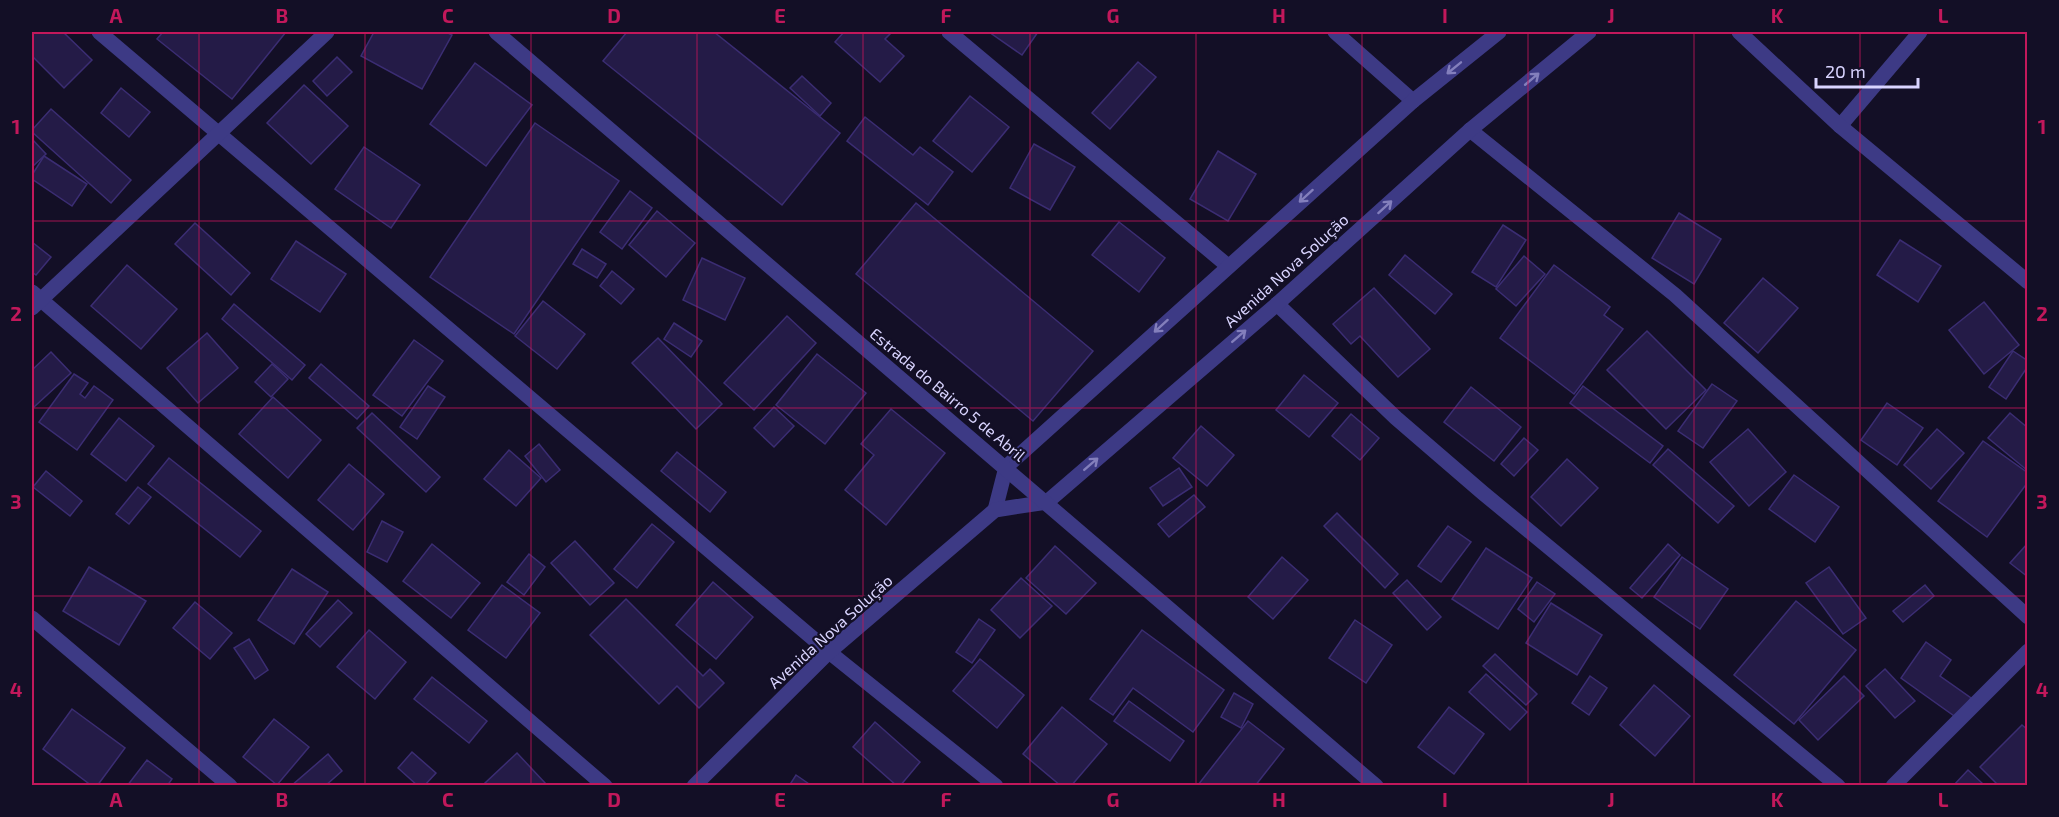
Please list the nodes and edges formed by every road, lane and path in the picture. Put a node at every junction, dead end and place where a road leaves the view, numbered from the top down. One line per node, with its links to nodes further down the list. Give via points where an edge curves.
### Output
1 (99, 32): 13 (street)
2 (327, 32): 13 (street)
3 (496, 32): 18 (street, Estrada do Bairro 5 de Abril)
4 (949, 32): 14 (street)
5 (1335, 32): 10 (street)
6 (1499, 32): 10 (street, one-way to 10)
7 (1588, 32): 12 (street, Avenida Nova Solução, one-way to 7)
8 (1739, 32): 11 (street)
9 (1920, 32): 11 (street)
10 (1413, 101): 14 (street, one-way to 14)
11 (1840, 126): 15 (street)
12 (1470, 130): 17 (street, Avenida Nova Solução, one-way to 12); 21 (street, via 1675,295)
13 (219, 133): 16 (street); 24 (street)
14 (1228, 266): 18 (street, one-way to 18)
15 (2028, 282)
16 (34, 300): 26 (street)
17 (1276, 304): 19 (street, Avenida Nova Solução, one-way to 17); 30 (street, via 1457,471)
18 (1006, 467): 19 (street, Estrada do Bairro 5 de Abril); 20 (street)
19 (1047, 502): 20 (street); 29 (street, Estrada do Bairro 5 de Abril)
20 (996, 510): 24 (street, Avenida Nova Solução)
21 (2028, 617)
22 (32, 618): 25 (street)
23 (2028, 651): 31 (street)
24 (829, 652): 27 (street, Avenida Nova Solução); 28 (street)
25 (230, 786)
26 (605, 786)
27 (694, 786)
28 (996, 786)
29 (1376, 786)
30 (1838, 786)
31 (1893, 786)

